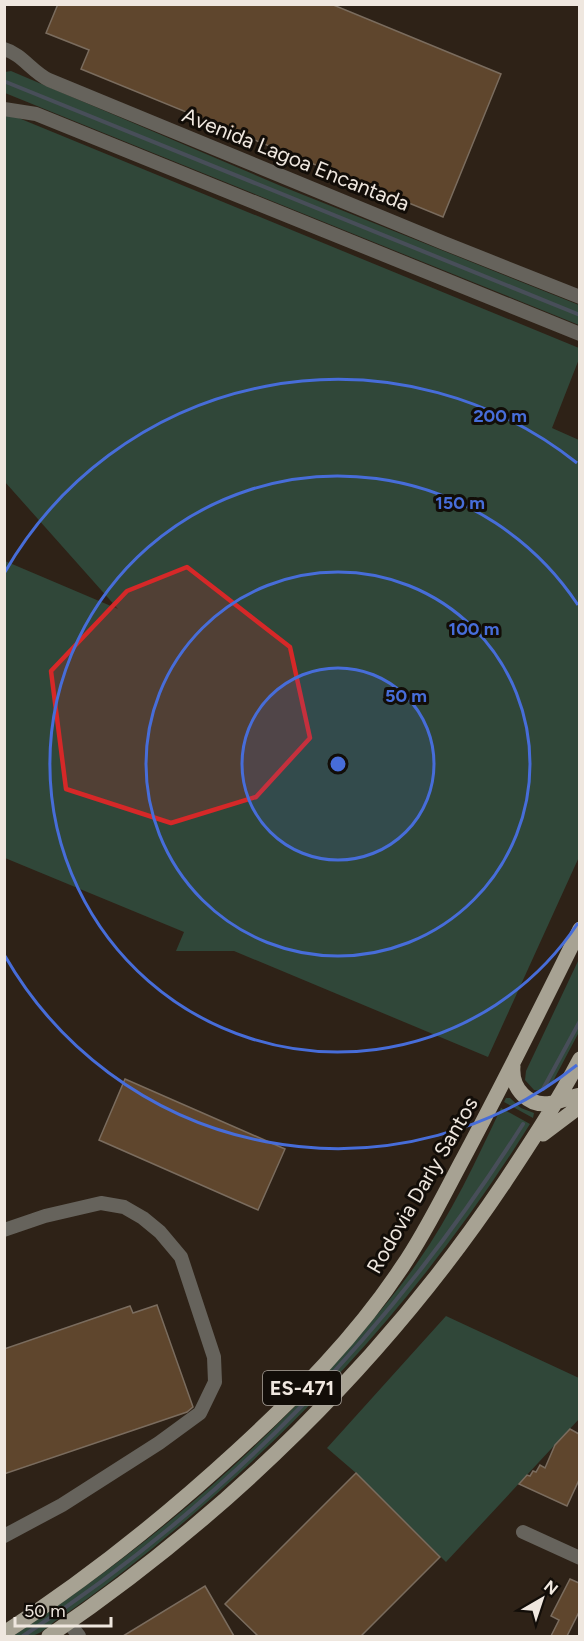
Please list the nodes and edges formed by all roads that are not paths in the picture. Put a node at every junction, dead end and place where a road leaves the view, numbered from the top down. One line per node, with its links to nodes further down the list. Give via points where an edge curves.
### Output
1 (4, 49): 3 (street, Avenida Lagoa Encantada, via 49,80)
2 (4, 109): 4 (street, via 36,114)
3 (579, 297)
4 (579, 333)
5 (579, 929): 7 (main road, Rodovia Darly Santos / ES-471)
6 (579, 1059): 9 (main road, ES-471)
7 (513, 1066): 9 (main road, via 516,1086 525,1097 537,1103); 17 (main road, Rodovia Darly Santos / ES-471, via 414,1249 339,1348 256,1434 167,1513 70,1589)
8 (579, 1095): 9 (main road)
9 (558, 1101): 11 (main road, ES-471)
10 (579, 1106): 11 (main road, via 549,1129)
11 (517, 1163): 16 (main road, ES-471, via 437,1276 332,1397 186,1534)
12 (4, 1230): 14 (street, via 101,1203 124,1207 144,1218 181,1257 214,1357 215,1382 200,1413 159,1443 62,1505)
13 (523, 1532): 15 (street)
14 (4, 1536)
15 (579, 1558)
16 (69, 1623): 18 (main road, ES-471); 19 (street)
17 (4, 1633)
18 (52, 1636)
19 (79, 1636)

